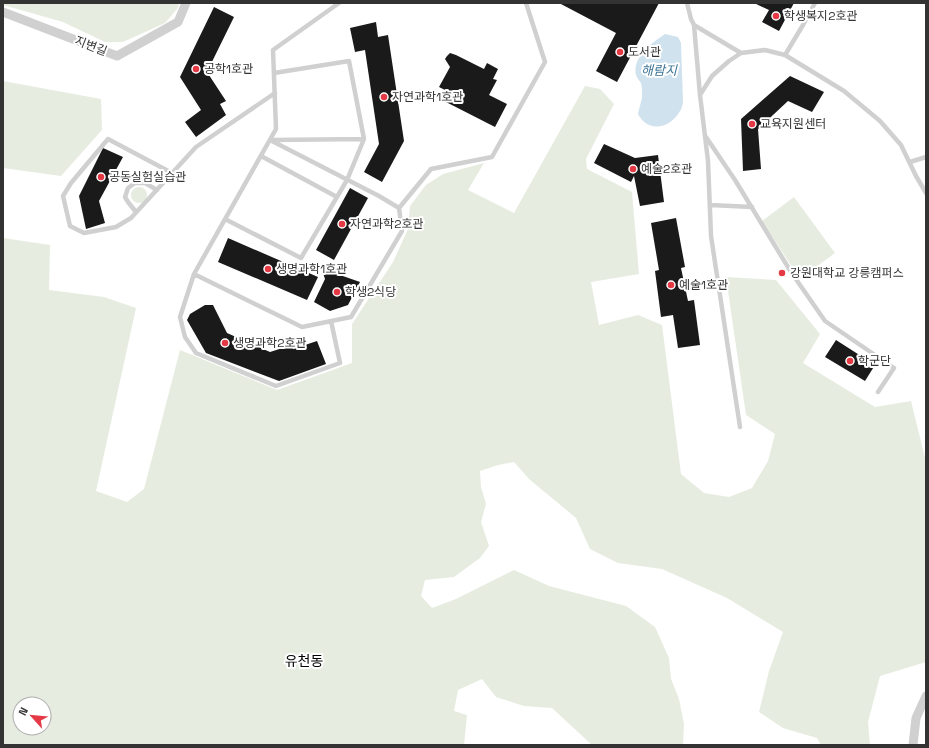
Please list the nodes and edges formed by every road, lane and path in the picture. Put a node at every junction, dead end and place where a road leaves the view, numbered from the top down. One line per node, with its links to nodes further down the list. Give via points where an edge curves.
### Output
1 (186, 3): 6 (street, 지변길, via 178,22 117,56)
2 (339, 3): 10 (lane, via 273,50)
3 (526, 3): 26 (lane, via 545,62 492,157 431,169)
4 (687, 3): 7 (lane)
5 (815, 3): 9 (lane)
6 (3, 12)
7 (694, 25): 8 (lane); 12 (lane)
8 (741, 53): 9 (lane, via 765,50); 12 (lane, via 712,76)
9 (785, 55): 18 (lane, via 844,91 880,121 901,145)
10 (274, 73): 11 (lane); 14 (lane, via 349,61)
11 (275, 92): 15 (lane, via 276,129); 19 (lane, via 196,147)
12 (700, 95): 13 (lane)
13 (705, 135): 24 (lane); 25 (lane)
14 (364, 139): 15 (lane); 20 (lane)
15 (270, 140): 16 (lane); 20 (lane)
16 (261, 156): 23 (lane); 28 (lane)
17 (926, 157): 18 (lane)
18 (910, 162): 22 (lane)
19 (172, 174): 21 (lane); 27 (lane, via 108,139 63,196 70,226 84,233 116,227)
20 (347, 180): 23 (lane); 26 (lane)
21 (157, 190): 27 (lane); 27 (lane, via 145,183 135,183 128,188 125,196)
22 (926, 193)
23 (337, 197): 28 (lane, via 301,258)
24 (710, 205): 25 (lane); 32 (lane, via 711,236)
25 (752, 207): 31 (lane, via 825,322 894,368)
26 (399, 208): 30 (lane, via 402,231 351,317)
27 (136, 212)
28 (226, 219): 29 (lane)
29 (194, 274): 30 (lane, via 302,327); 30 (lane, via 180,317 185,337 196,353 276,386 340,363)
30 (331, 321)
31 (878, 392)
32 (740, 427)
33 (926, 696): 34 (street, via 916,718)
34 (913, 745)

